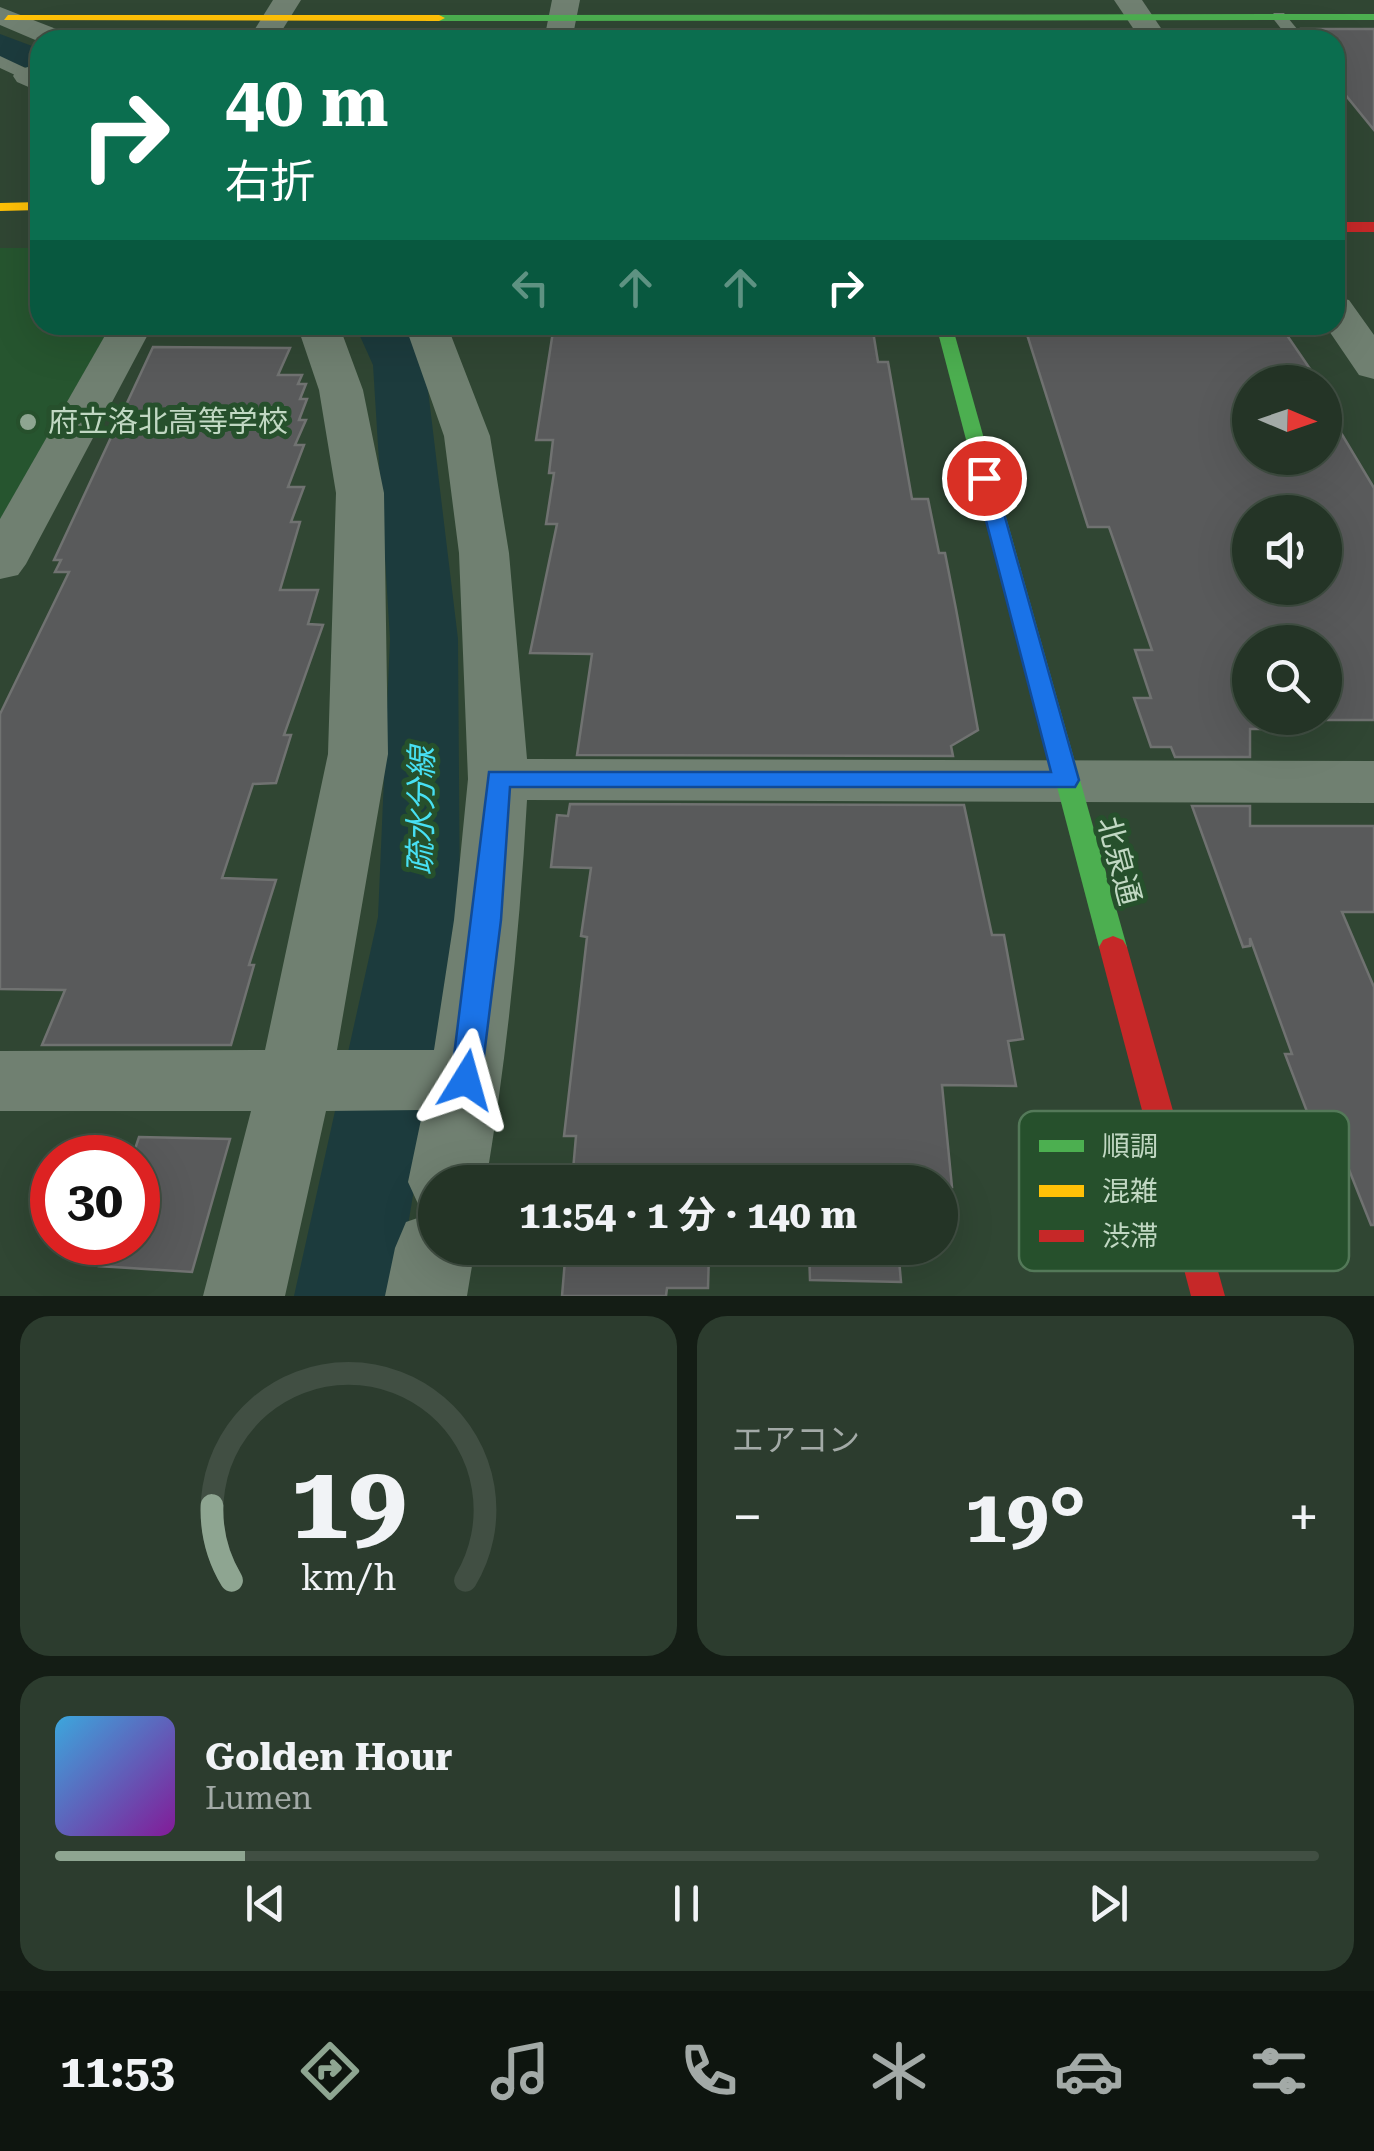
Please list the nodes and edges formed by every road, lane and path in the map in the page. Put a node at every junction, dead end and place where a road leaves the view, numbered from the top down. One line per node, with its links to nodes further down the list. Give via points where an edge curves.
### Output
1 (41, 0): 3 (street)
2 (858, 8): 7 (street); 8 (street)
3 (4, 16): 6 (street); 9 (street)
4 (1279, 16): 5 (street); 8 (street); 10 (lane)
5 (1374, 17)
6 (275, 19): 7 (street)
7 (562, 19)
8 (1141, 19)
9 (37, 30)
10 (1290, 30)
11 (0, 62): 12 (lane)
12 (30, 78)
13 (0, 206): 14 (street)
14 (30, 206)
15 (1345, 206): 16 (street)
16 (1374, 206)
17 (1345, 227): 18 (street)
18 (1374, 227)
19 (30, 229): 20 (street)
20 (0, 230)
21 (1345, 324): 26 (street)
22 (126, 335): 27 (street)
23 (322, 335): 31 (street, via 341,390 360,493 358,754)
24 (430, 335): 28 (street, via 467,436 484,552)
25 (947, 335): 29 (street, 北泉通)
26 (1374, 366)
27 (0, 564)
28 (498, 778): 29 (street); 32 (street)
29 (1066, 780): 30 (street); 34 (street, 北泉通)
30 (1374, 782)
31 (296, 1078): 32 (street); 33 (street); 38 (street)
32 (466, 1080): 35 (street)
33 (0, 1081)
34 (1157, 1111)
35 (450, 1165)
36 (432, 1265): 39 (street)
37 (1201, 1271): 40 (street, 北泉通)
38 (244, 1296)
39 (426, 1296)
40 (1208, 1296)

